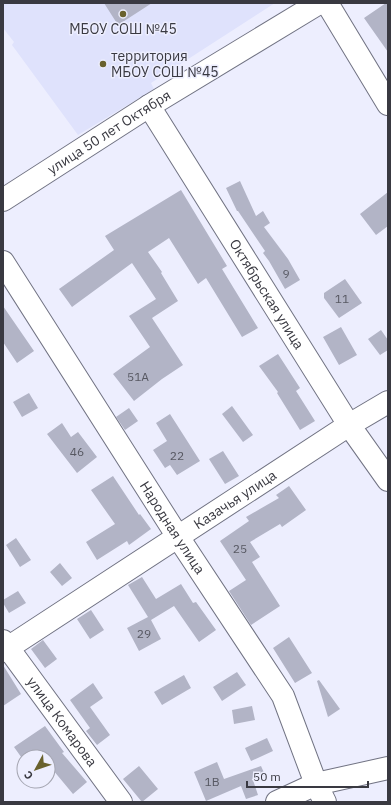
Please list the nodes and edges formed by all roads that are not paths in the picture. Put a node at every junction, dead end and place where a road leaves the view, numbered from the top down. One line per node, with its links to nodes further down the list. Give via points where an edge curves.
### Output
1 (319, 3): 4 (street, улица 50 лет Октября)
2 (326, 3): 3 (street)
3 (388, 104)
4 (149, 106): 5 (street, улица 50 лет Октября); 8 (street, Октябрьская улица)
5 (3, 200)
6 (3, 262): 10 (street, Народная улица)
7 (388, 402): 8 (street, Казачья улица)
8 (349, 425): 9 (street, Октябрьская улица); 10 (street, Казачья улица)
9 (388, 480)
10 (178, 538): 11 (street, Казачья улица); 13 (street, Народная улица, via 283,696)
11 (4, 647): 14 (street, улица Комарова)
12 (388, 768): 13 (street)
13 (321, 793): 15 (street)
14 (121, 802)
15 (278, 802)

